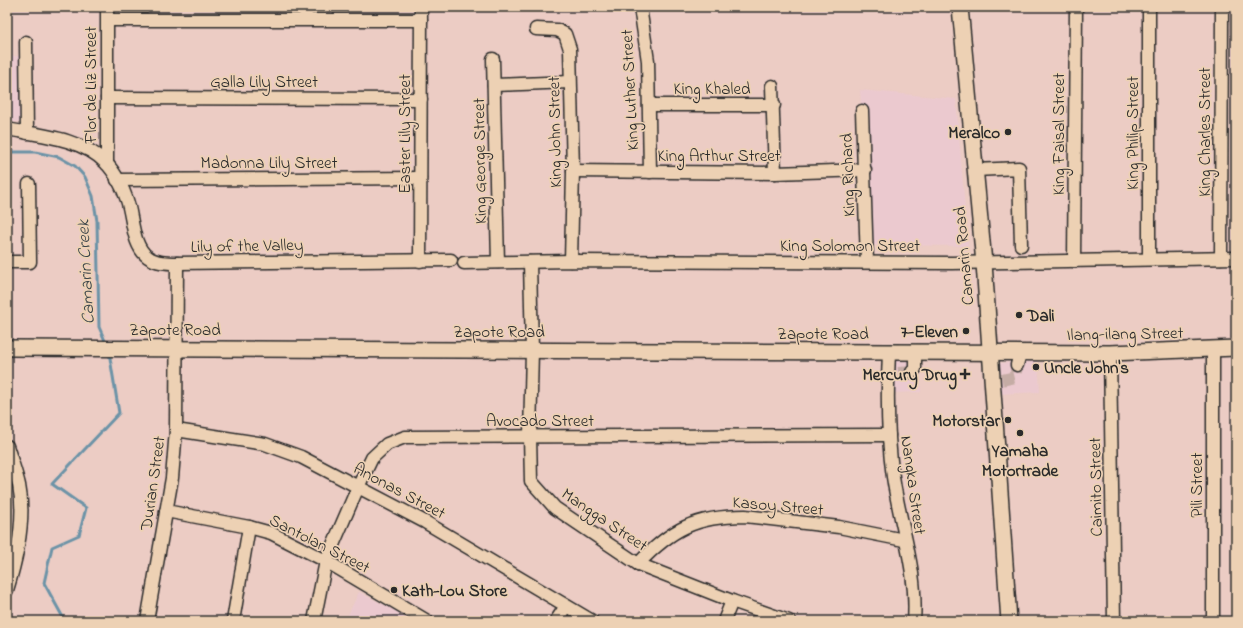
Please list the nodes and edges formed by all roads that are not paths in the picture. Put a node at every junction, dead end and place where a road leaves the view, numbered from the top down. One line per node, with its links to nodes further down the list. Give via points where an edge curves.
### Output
1 (107, 7): 10 (street, Flor de Liz Street)
2 (304, 7): 9 (street)
3 (421, 7): 11 (street, Easter Lily Street)
4 (640, 7): 20 (street, King Luther Street, via 648,61)
5 (960, 7): 27 (main road, Camarin Road)
6 (1076, 7): 41 (street, King Faisal Street)
7 (1149, 7): 37 (street, King Philip Street)
8 (1222, 7): 35 (street, King Charles Street)
9 (308, 19): 10 (street); 11 (street)
10 (108, 20): 18 (street, Flor de Liz Street)
11 (421, 20): 19 (street, Easter Lily Street)
12 (536, 29): 15 (street, King John Street, via 557,30 565,34 570,49)
13 (26, 42): 24 (street)
14 (493, 59): 16 (street, King George Street)
15 (570, 82): 16 (street); 28 (street, King John Street)
16 (494, 85): 43 (street, King George Street)
17 (772, 86): 21 (street)
18 (107, 98): 19 (street, Galla Lily Street); 25 (street, Flor de Liz Street)
19 (421, 99): 31 (street, Easter Lily Street)
20 (649, 105): 21 (street, King Khaled); 29 (street, King Luther Street)
21 (774, 105): 30 (street)
22 (862, 111): 26 (street, King Richard)
23 (7, 129): 24 (street)
24 (27, 133): 25 (street, via 79,146 94,153)
25 (107, 164): 32 (street, Lily of the Valley)
26 (865, 170): 30 (street, King Arthur Street); 45 (street, King Richard)
27 (975, 170): 34 (street, via 1019,168); 48 (main road, Camarin Road)
28 (573, 171): 29 (street, King Arthur Street); 40 (street, King John Street)
29 (650, 172): 30 (street, King Arthur Street)
30 (775, 173)
31 (420, 178): 32 (street, Madonna Lily Street); 39 (street, Easter Lily Street)
32 (117, 180): 46 (street, Lily of the Valley, via 127,200 142,250 148,257 157,261)
33 (29, 184): 42 (street, via 30,262)
34 (1021, 245)
35 (1221, 258): 36 (street, King Solomon Street); 37 (street, King Solomon Street)
36 (1236, 258)
37 (1149, 259): 41 (street, King Solomon Street)
38 (451, 260): 39 (street, Lily of the Valley)
39 (420, 261): 46 (street, Lily of the Valley)
40 (571, 261): 44 (street, King Solomon Street); 45 (street, King Solomon Street)
41 (1074, 261): 48 (street, King Solomon Street)
42 (7, 262)
43 (498, 262): 44 (street, King Solomon Street); 47 (street, King Solomon Street)
44 (530, 262): 52 (street, Mangga Street)
45 (868, 262): 48 (street, King Solomon Street)
46 (177, 263): 50 (street, Durian Street)
47 (464, 263)
48 (984, 263): 56 (main road, Camarin Road)
49 (7, 348): 50 (main road, Zapote Road)
50 (177, 348): 52 (main road, Zapote Road); 59 (street, Durian Street)
51 (1236, 348): 53 (main road, Ilang-ilang Street)
52 (532, 350): 54 (main road, Zapote Road); 61 (street, Mangga Street)
53 (1213, 350): 57 (main road, Ilang-ilang Street); 84 (street, Pili Street)
54 (889, 352): 55 (main road, Zapote Road); 60 (street, Nangka Street, via 893,373)
55 (915, 352): 56 (main road, Zapote Road); 58 (street, via 915,369)
56 (990, 353): 57 (main road, Ilang-ilang Street, via 1019,359); 82 (main road, Camarin Road, via 997,381)
57 (1110, 353): 83 (street, Caimito Street)
58 (912, 372)
59 (176, 430): 63 (street, Anonas Street, via 265,444 301,457); 64 (street, Durian Street)
60 (889, 435): 61 (street, Avocado Street); 66 (street, Nangka Street)
61 (530, 436): 63 (street, Avocado Street, via 405,438 387,444 372,458); 68 (street, Mangga Street, via 531,481 555,508)
62 (7, 446): 69 (street, via 21,502 18,546)
63 (358, 487): 67 (street, Avocado Street); 71 (street, Anonas Street, via 425,522)
64 (166, 511): 65 (street, Santolan Street); 73 (street, Durian Street)
65 (249, 527): 67 (street, Santolan Street, via 271,533); 74 (street)
66 (904, 540): 68 (street, Kasoy Street, via 839,527 751,516 730,516 696,522 676,530 664,538); 81 (street, Nangka Street, via 913,581)
67 (326, 562): 72 (street, Santolan Street); 75 (street, Avocado Street)
68 (638, 564): 70 (street, Mangga Street)
69 (7, 590)
70 (732, 601): 79 (street); 80 (street, Mangga Street)
71 (566, 606): 77 (street); 78 (street, Anonas Street)
72 (415, 618): 76 (street, Santolan Street)
73 (147, 621)
74 (233, 621)
75 (314, 621)
76 (427, 621)
77 (556, 621)
78 (592, 621)
79 (724, 621)
80 (789, 621)
81 (914, 621)
82 (1009, 621)
83 (1114, 621)
84 (1214, 621)

